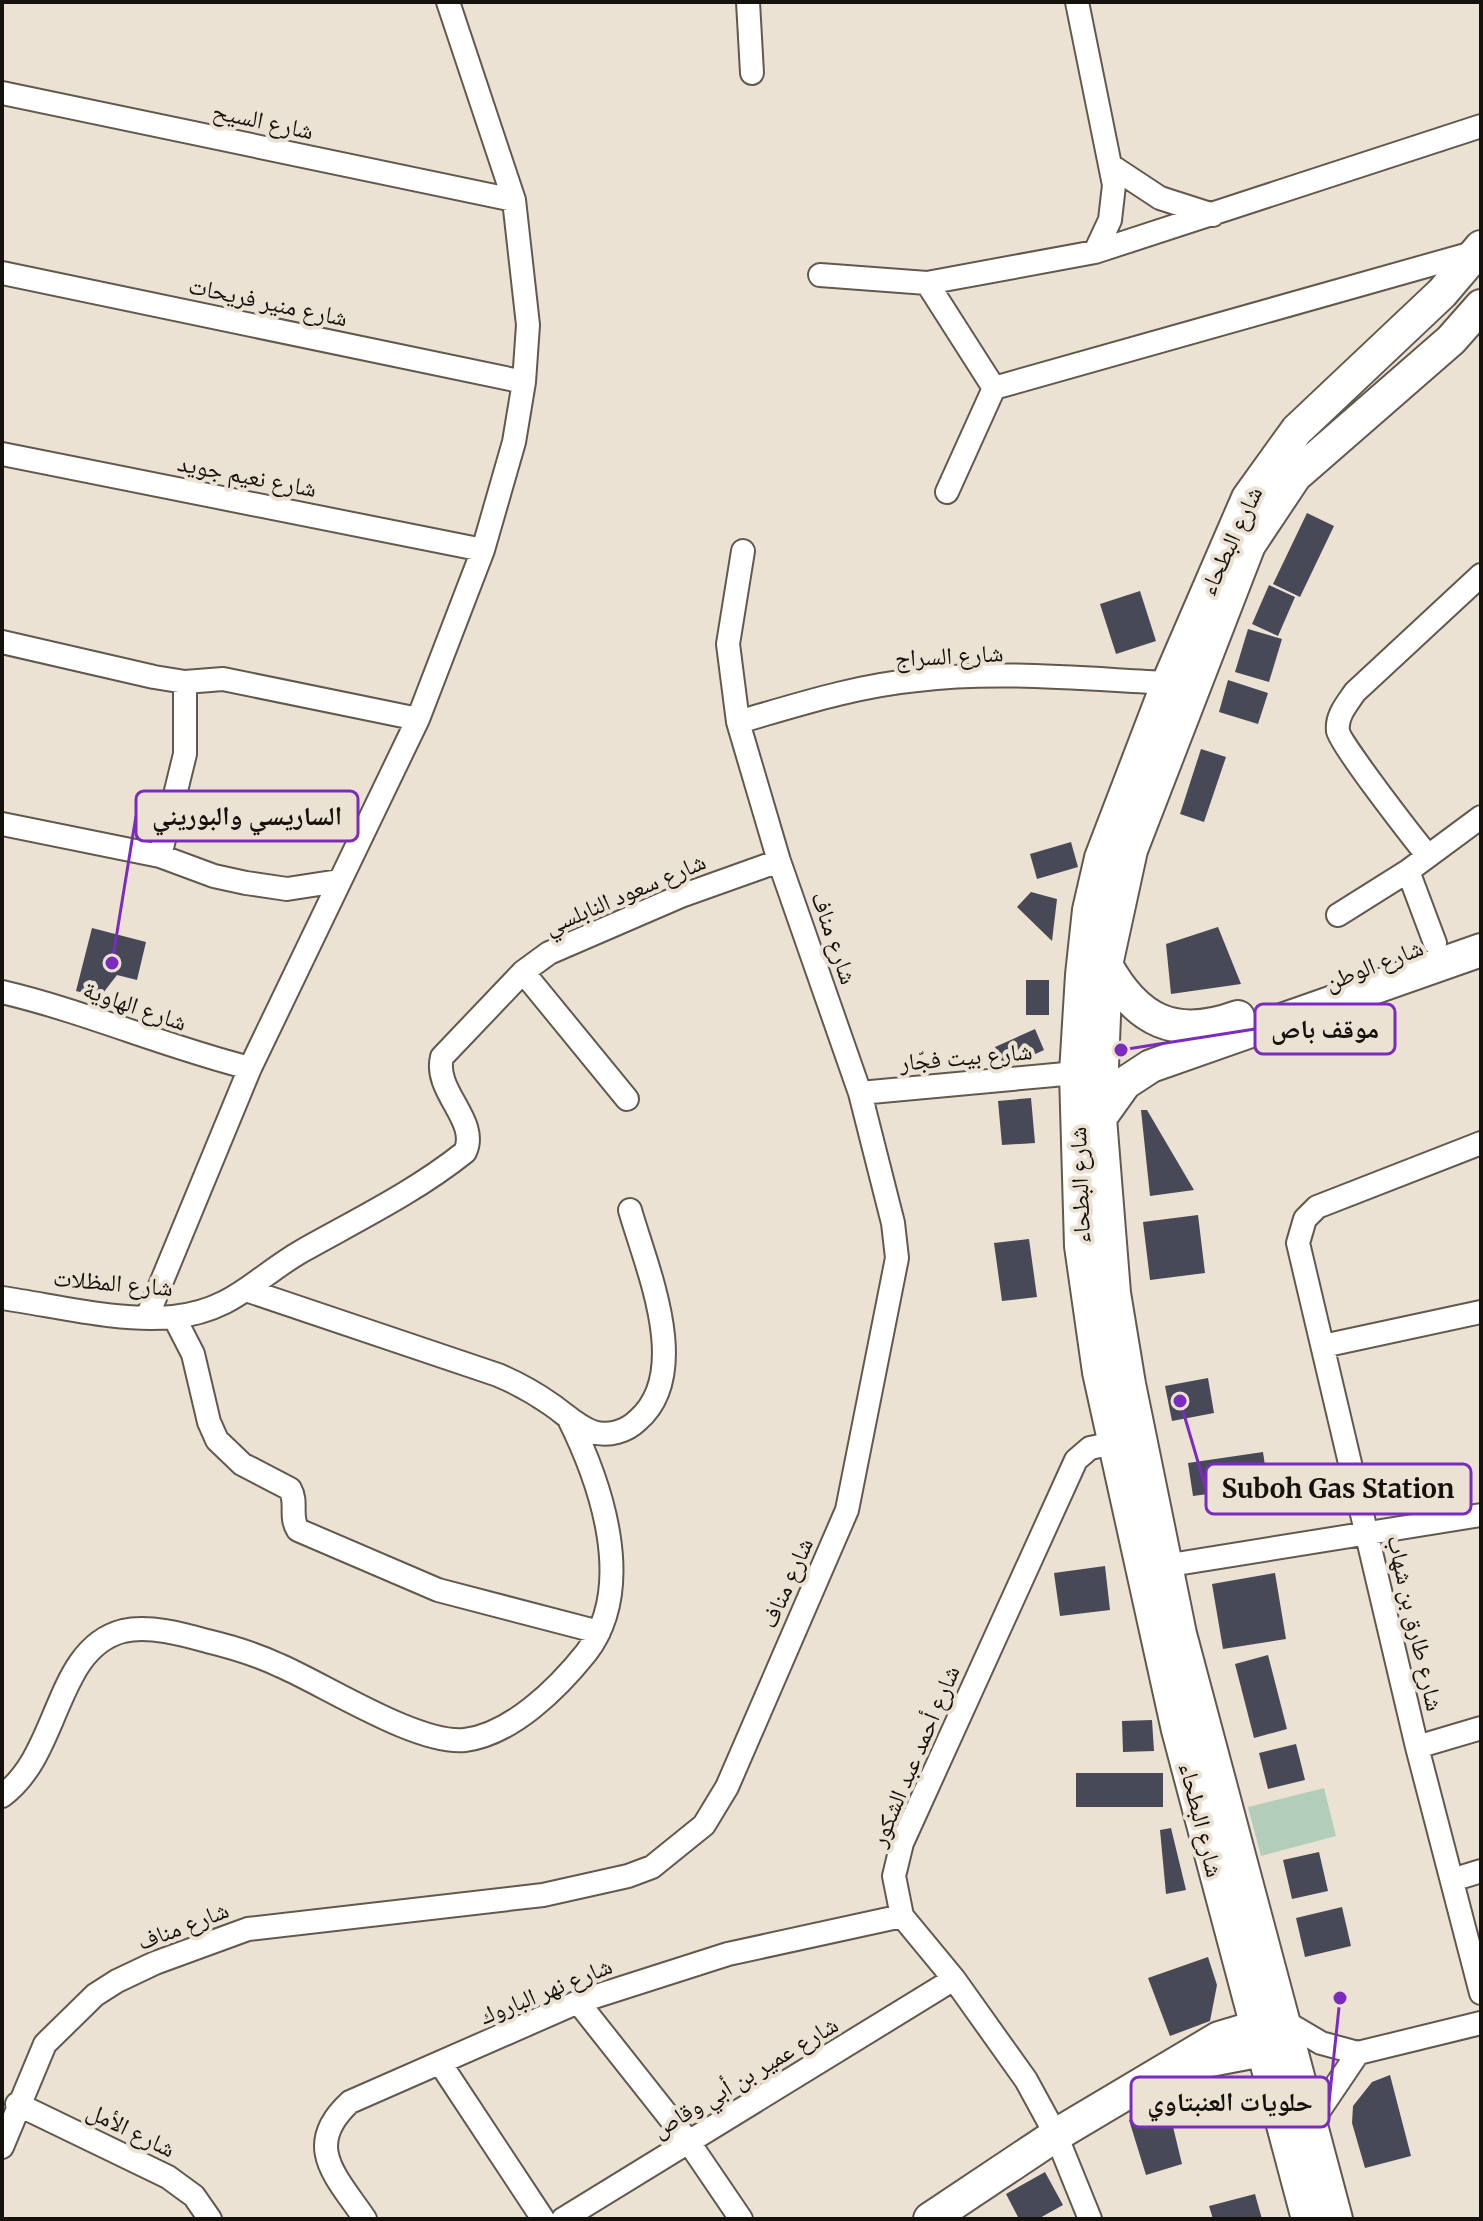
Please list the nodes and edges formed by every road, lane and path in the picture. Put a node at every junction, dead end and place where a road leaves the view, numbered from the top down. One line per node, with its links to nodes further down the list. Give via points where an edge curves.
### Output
1 (448, 2): 8 (street)
2 (748, 2): 4 (street)
3 (1077, 2): 7 (street)
4 (752, 73)
5 (2, 93): 8 (street, شارع السيح)
6 (1480, 128): 9 (street)
7 (1113, 167): 9 (street, via 1160,198); 11 (street, via 1112,211)
8 (514, 200): 16 (street, via 528,325)
9 (1215, 216): 11 (street)
10 (1479, 250): 17 (street); 25 (street, شارع البطحاء, via 1270,463 1248,498)
11 (1095, 252): 14 (street)
12 (2, 273): 16 (street, شارع منير فريحات)
13 (820, 275): 14 (street)
14 (927, 283): 17 (street)
15 (1481, 306): 39 (street, شارع البطحاء, via 1451,340 1295,476 1249,545 1131,850)
16 (524, 382): 20 (street, via 504,483)
17 (994, 388): 19 (street)
18 (2, 454): 20 (street, شارع نعيم جويد)
19 (947, 492)
20 (483, 550): 26 (street)
21 (743, 551): 27 (street, شارع مناف, via 728,644)
22 (1481, 575): 31 (street, via 1355,692 1337,727 1342,744)
23 (2, 642): 24 (street)
24 (185, 682): 26 (street, via 223,679); 30 (street, via 185,754)
25 (1168, 683): 27 (street, شارع السراج, via 915,680 829,695); 45 (street, شارع البطحاء, via 1101,858 1088,923)
26 (418, 719): 34 (street)
27 (738, 722): 32 (street, شارع مناف)
28 (1481, 817): 31 (street)
29 (2, 824): 30 (street)
30 (160, 856): 34 (street, via 214,876 287,889)
31 (1428, 856): 33 (street)
32 (779, 861): 40 (street, شارع سعود النابلسي, via 577,938); 46 (street, شارع مناف)
33 (1408, 871): 35 (street); 37 (street)
34 (339, 881): 44 (street)
35 (1338, 915)
36 (1481, 927): 37 (street, شارع الوطن)
37 (1435, 943): 42 (street, شارع الوطن, via 1212,1025 1179,1027)
38 (1481, 950): 43 (street, شارع الوطن)
39 (1106, 965): 42 (street, شارع الوطن, via 1121,992); 48 (street, شارع البطحاء)
40 (523, 972): 47 (street); 51 (street, شارع سعود النابلسي, via 442,1057 440,1074 468,1134 465,1152 386,1205)
41 (2, 992): 44 (street, شارع الهاوية)
42 (1147, 1015): 43 (street, via 1143,1040)
43 (1151, 1066): 48 (street, شارع الوطن, via 1125,1083)
44 (250, 1068): 55 (street)
45 (1076, 1073): 46 (street, شارع بيت فجّار); 59 (street, شارع البطحاء, via 1081,1246)
46 (860, 1093): 79 (street, شارع مناف, via 897,1258 847,1510 727,1787 704,1825 652,1867 585,1887 248,1929 155,1963 95,1995 69,2018 45,2044)
47 (627, 1099)
48 (1100, 1118): 62 (street, شارع البطحاء, via 1114,1293)
49 (1481, 1143): 57 (street, شارع طارق بن شهاب, via 1333,1200 1305,1219 1299,1255)
50 (630, 1210): 58 (street, via 664,1332 660,1380 648,1409 624,1430 594,1433)
51 (299, 1253): 52 (street, شارع المظلات)
52 (249, 1291): 56 (street, شارع المظلات, via 213,1308); 58 (street, via 498,1375)
53 (2, 1298): 55 (street, شارع المظلات)
54 (1481, 1312): 57 (street)
55 (147, 1317): 56 (street, شارع المظلات)
56 (174, 1317): 63 (street, via 193,1354 217,1440 242,1464 290,1489 298,1530 438,1590)
57 (1323, 1346): 61 (street, شارع طارق بن شهاب)
58 (568, 1417): 63 (street, via 592,1472 604,1519 611,1584)
59 (1114, 1443): 69 (street, شارع أحمد عبد الشكور, via 1090,1448 1076,1460 902,1843 894,1876); 70 (street, شارع البطحاء, via 1178,1730)
60 (1481, 1515): 61 (street)
61 (1367, 1536): 62 (street); 65 (street, شارع طارق بن شهاب)
62 (1164, 1566): 75 (street, شارع البطحاء)
63 (599, 1632): 66 (street, via 537,1702 486,1734 452,1740 414,1730 278,1664 230,1647 150,1630 116,1633 83,1656 36,1759)
64 (1481, 1728): 65 (street)
65 (1417, 1747): 68 (street, شارع طارق بن شهاب)
66 (2, 1796)
67 (1481, 1871): 68 (street)
68 (1452, 1880): 72 (street, شارع طارق بن شهاب)
69 (902, 1916): 71 (street, شارع أحمد عبد الشكور); 73 (street, شارع نهر الباروك, via 728,1954)
70 (1239, 1966): 75 (street, شارع البطحاء); 76 (street)
71 (954, 1979): 82 (street, شارع أحمد عبد الشكور, via 1026,2080); 83 (street, شارع عمير بن أبي وقاص)
72 (1481, 1993)
73 (578, 2002): 78 (street, شارع نهر الباروك); 83 (street)
74 (1481, 2023): 77 (street)
75 (1272, 2035): 76 (street); 77 (street); 80 (street, شارع البطحاء); 81 (street, شارع البطحاء)
76 (1222, 2048): 80 (street); 82 (street, via 1169,2067)
77 (1358, 2053): 81 (street)
78 (440, 2063): 86 (street, شارع نهر الباروك, via 350,2102 328,2130 324,2149 331,2167); 87 (street)
79 (17, 2104): 84 (street, شارع مناف); 85 (street, شارع الأمل, via 168,2177 194,2196)
80 (1279, 2107): 92 (street, شارع البطحاء)
81 (1310, 2124): 93 (street, شارع البطحاء)
82 (1056, 2135): 90 (street); 91 (street, شارع أحمد عبد الشكور)
83 (688, 2141): 88 (street, شارع عمير بن أبي وقاص); 89 (street)
84 (2, 2147)
85 (210, 2219)
86 (365, 2219)
87 (543, 2219)
88 (563, 2219)
89 (741, 2219)
90 (930, 2219)
91 (1090, 2219)
92 (1308, 2219)
93 (1336, 2219)

